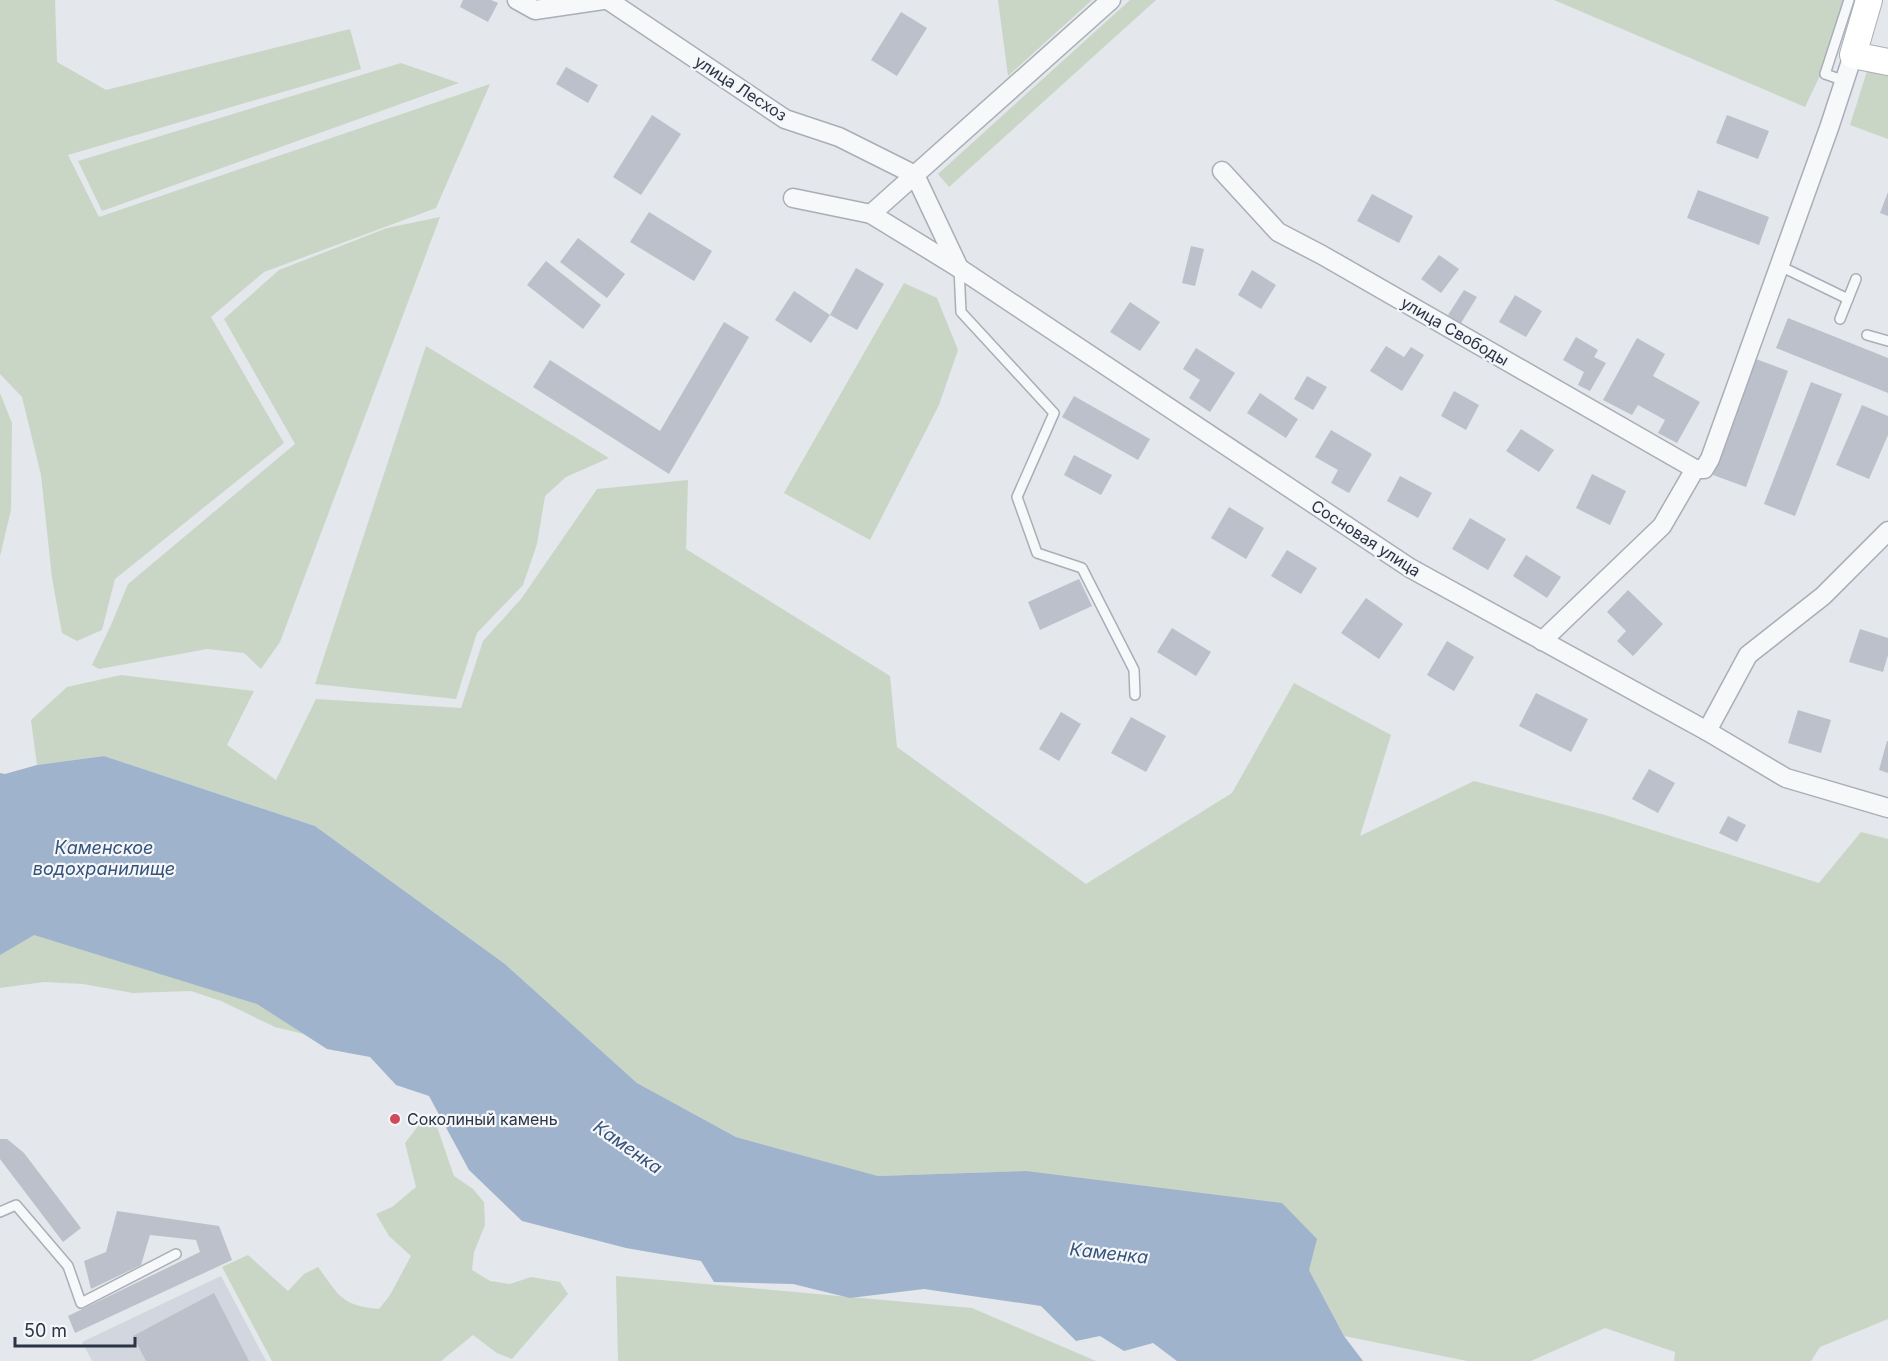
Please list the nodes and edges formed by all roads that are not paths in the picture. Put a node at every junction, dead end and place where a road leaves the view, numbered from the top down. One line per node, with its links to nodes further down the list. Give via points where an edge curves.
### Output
1 (517, 0): 2 (street, via 535,10)
2 (603, 0)
3 (608, 0): 11 (street, улица Лесхоз, via 785,119 839,137)
4 (1112, 0): 11 (street)
5 (1849, 0): 9 (lane, via 1825,74)
6 (1869, 0): 7 (street)
7 (1853, 55): 8 (street); 9 (street)
8 (1888, 62)
9 (1845, 81): 14 (street)
10 (1222, 171): 21 (street, улица Свободы, via 1278,232)
11 (915, 176): 13 (street); 15 (street)
12 (793, 198): 13 (street, Сосновая улица)
13 (871, 214): 15 (street, Сосновая улица)
14 (1780, 266): 17 (lane); 21 (street, via 1710,459)
15 (959, 268): 23 (street, Сосновая улица, via 1410,568); 24 (lane, via 961,312 1054,413 1017,497 1037,553 1082,568 1134,670)
16 (1856, 279): 17 (lane)
17 (1848, 299): 18 (lane)
18 (1840, 319)
19 (1867, 335): 20 (lane)
20 (1888, 341)
21 (1699, 469): 23 (street, via 1662,526)
22 (1888, 531): 25 (street, via 1823,596 1748,655)
23 (1542, 641): 25 (street, Сосновая улица)
24 (1135, 695)
25 (1707, 731): 26 (street, Сосновая улица, via 1786,778)
26 (1888, 807)
27 (0, 1212): 28 (lane, via 16,1205 68,1266 81,1303)
28 (176, 1254)

